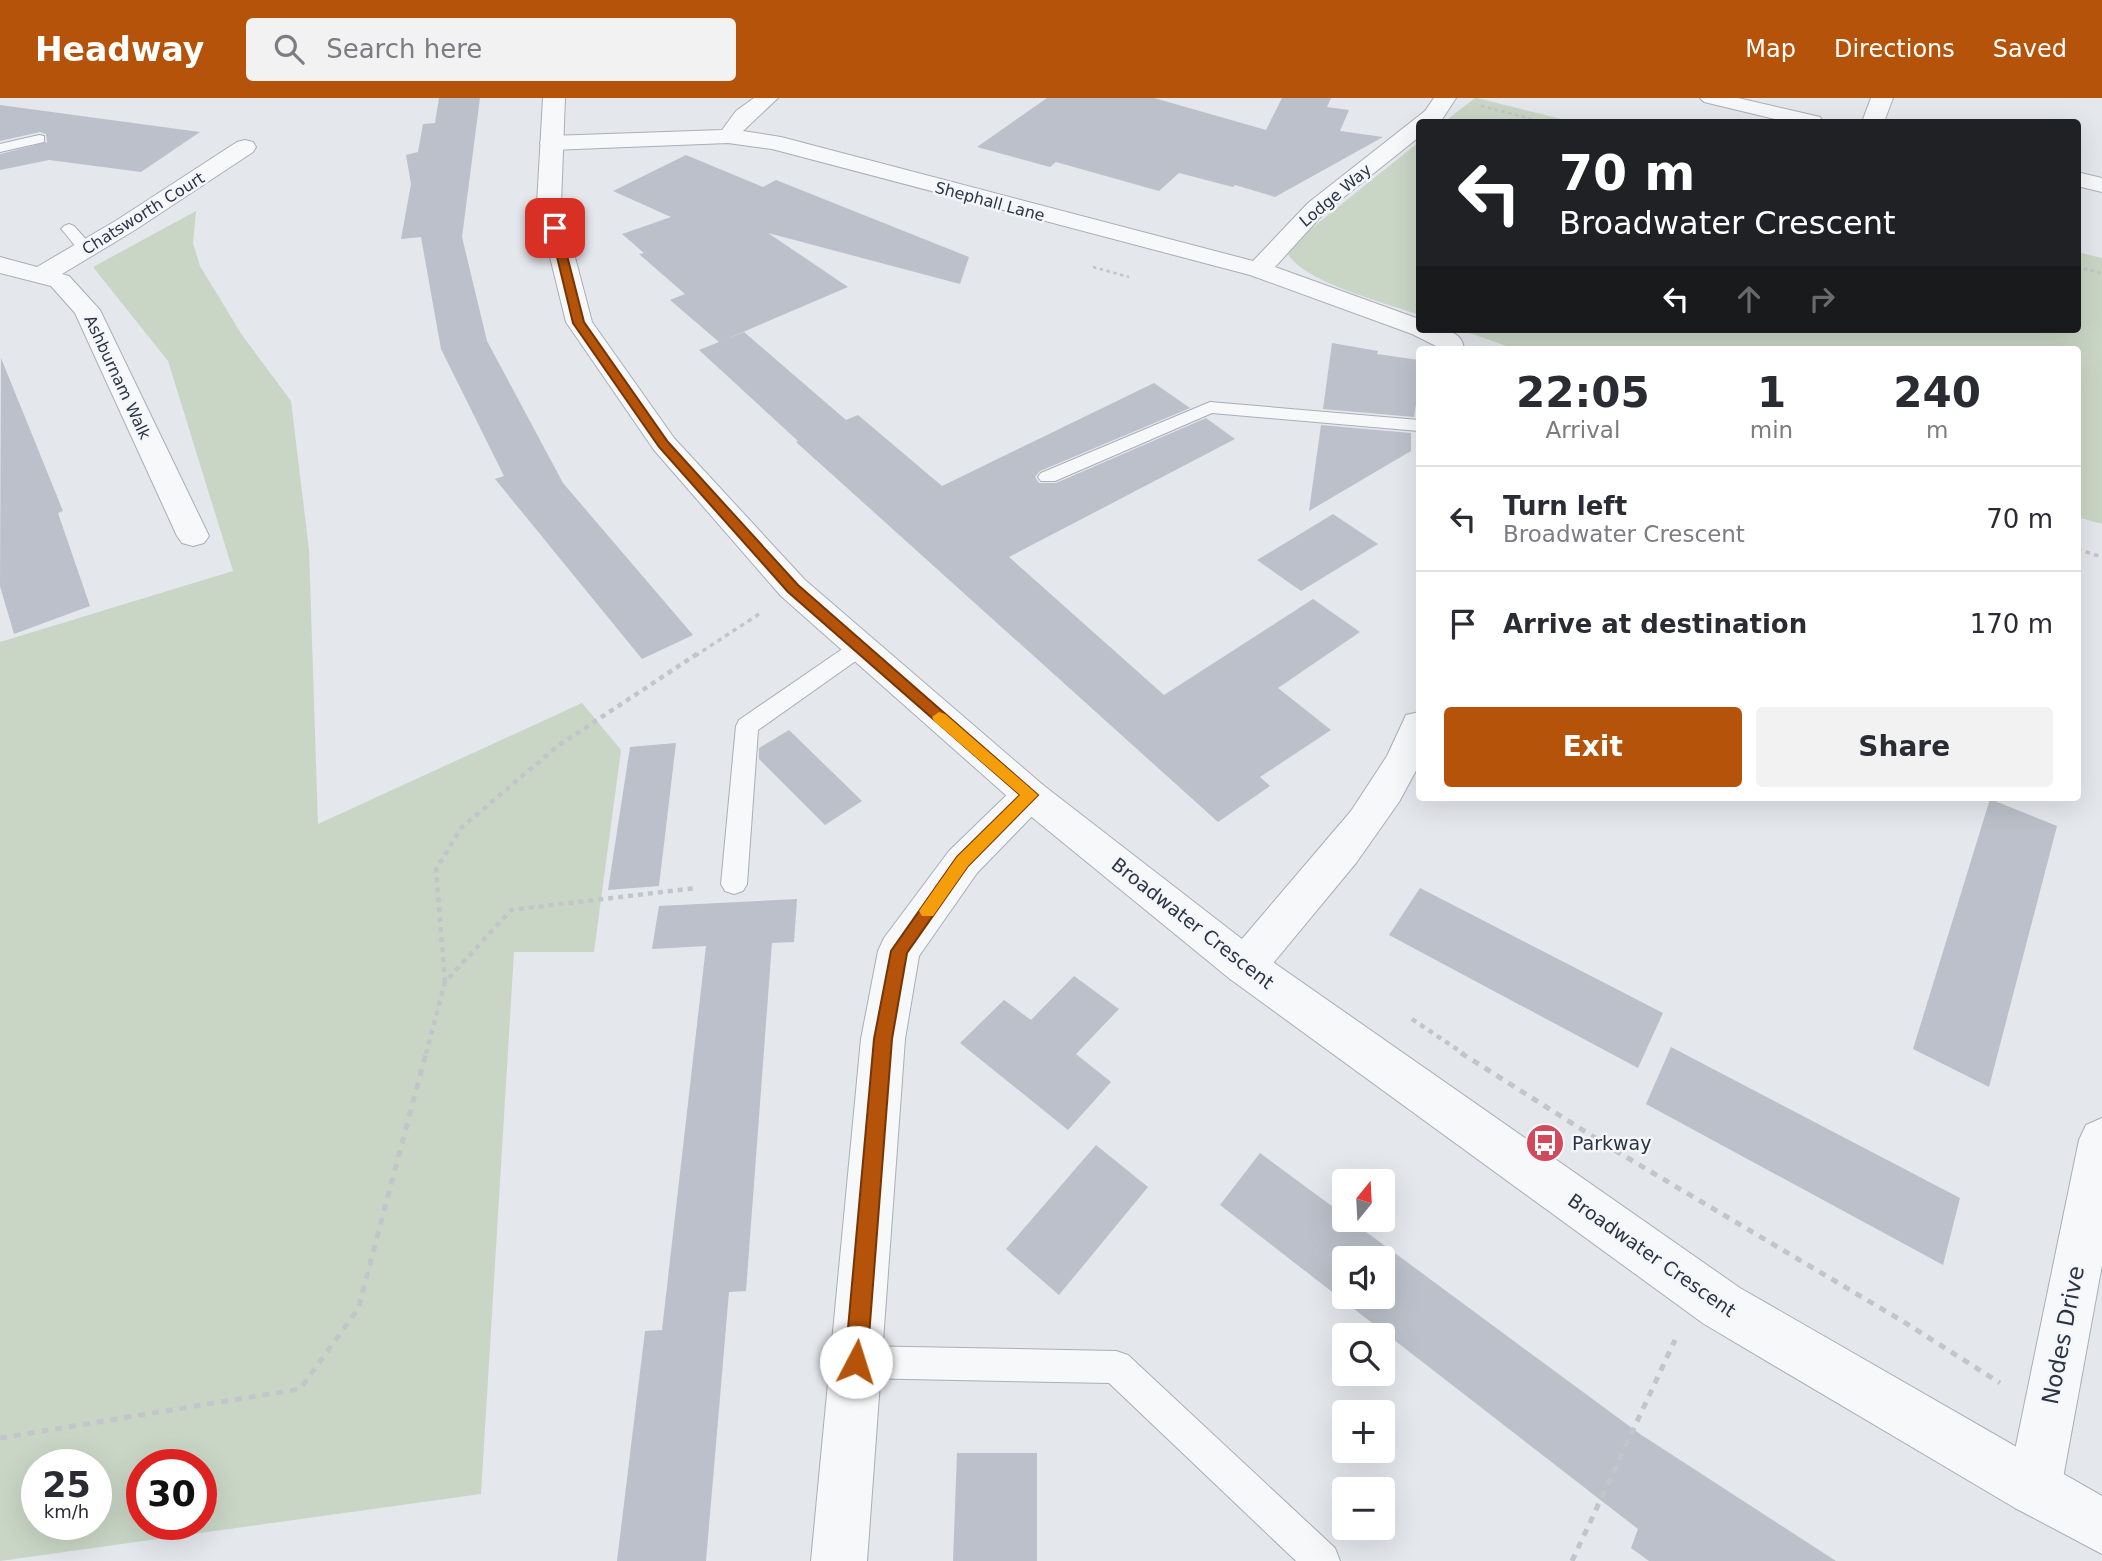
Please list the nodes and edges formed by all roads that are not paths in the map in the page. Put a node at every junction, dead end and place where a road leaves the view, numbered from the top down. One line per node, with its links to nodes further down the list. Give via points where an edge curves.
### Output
1 (554, 98): 12 (street, Broadwater Crescent)
2 (766, 98): 10 (street)
3 (1445, 98): 6 (street)
4 (1711, 98): 7 (street)
5 (1882, 98): 8 (street)
6 (1427, 119)
7 (1799, 119)
8 (1874, 119)
9 (1416, 129): 20 (street, Lodge Way, via 1316,208)
10 (728, 136): 12 (street, Shephall Lane); 20 (street, Shephall Lane, via 773,142)
11 (39, 139): 14 (lane)
12 (551, 143): 28 (street, Broadwater Crescent, via 550,204 579,323 664,444 793,588)
13 (245, 147): 18 (street, Chatsworth Court)
14 (0, 148)
15 (2081, 180): 16 (street)
16 (2102, 185)
17 (69, 229): 18 (lane)
18 (86, 249): 21 (street, Chatsworth Court)
19 (0, 265): 21 (street, Ashburnam Walk)
20 (1259, 270): 22 (street, Shephall Lane)
21 (40, 276): 27 (street, Ashburnam Walk, via 61,281 87,310)
22 (1416, 326)
23 (1429, 333): 24 (street, Shephall Lane)
24 (1450, 346)
25 (1416, 426): 26 (lane, via 1210,407)
26 (1048, 477)
27 (193, 536)
28 (859, 648): 30 (street, Broadwater Crescent); 31 (lane, via 747,726)
29 (1416, 733): 32 (street, via 1362,830)
30 (1030, 795): 32 (street, Broadwater Crescent); 34 (street, via 963,862 899,951 883,1039)
31 (734, 884)
32 (1245, 966): 35 (street, Broadwater Crescent, via 1722,1306)
33 (2102, 1140): 35 (street, Nodes Drive)
34 (856, 1362): 37 (street); 38 (lane, via 1116,1367)
35 (2034, 1489): 36 (street, Broadwater Crescent)
36 (2102, 1526)
37 (839, 1561)
38 (1322, 1561)

